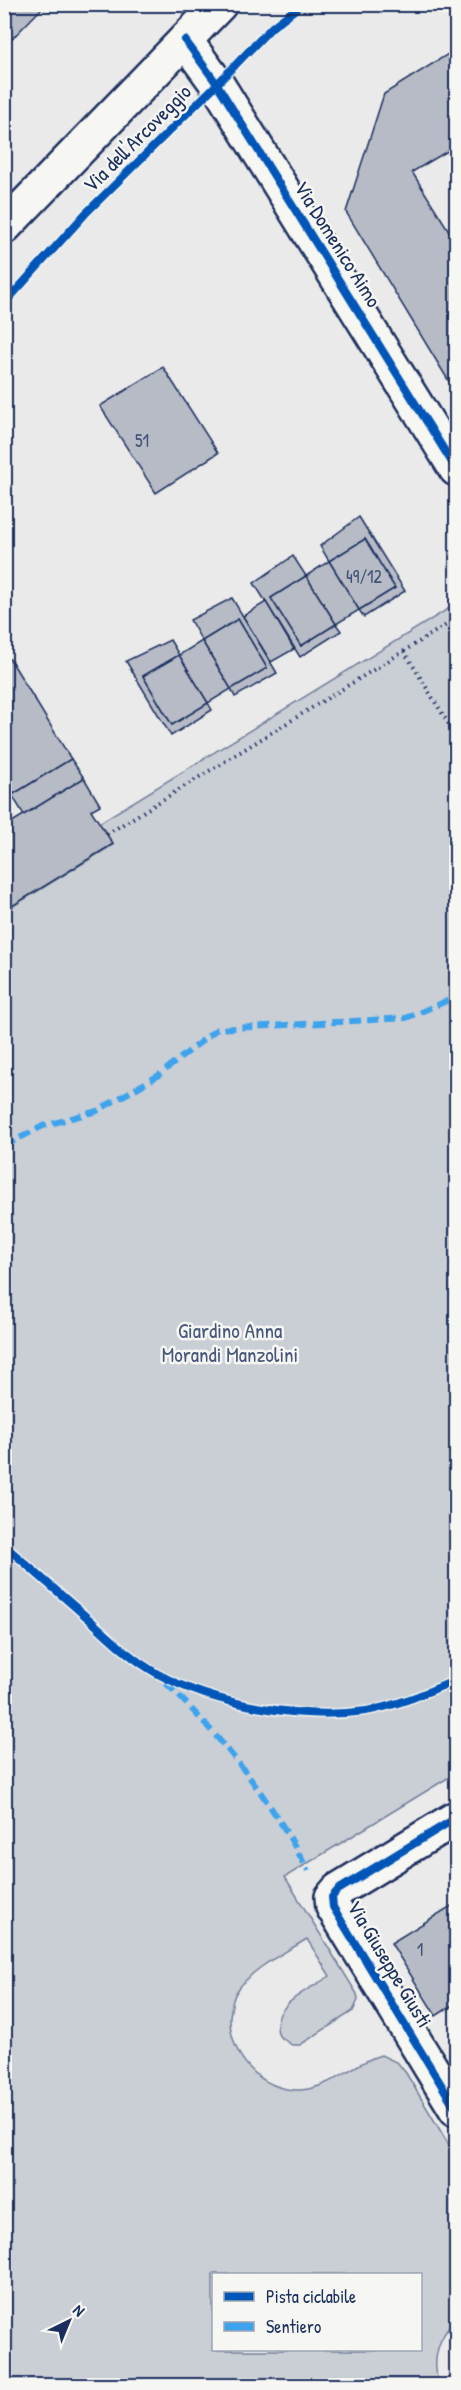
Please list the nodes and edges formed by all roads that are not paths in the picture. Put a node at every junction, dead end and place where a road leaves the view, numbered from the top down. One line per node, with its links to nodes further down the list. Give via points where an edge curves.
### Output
1 (220, 4): 2 (street, Via dell'Arcoveggio)
2 (185, 40): 3 (street, Via dell'Arcoveggio); 4 (street, Via Domenico Aimo, via 217,84)
3 (4, 227)
4 (456, 469)
5 (456, 1818): 6 (street, Via Giuseppe Giusti, via 332,1897 333,1907)
6 (456, 2109)

